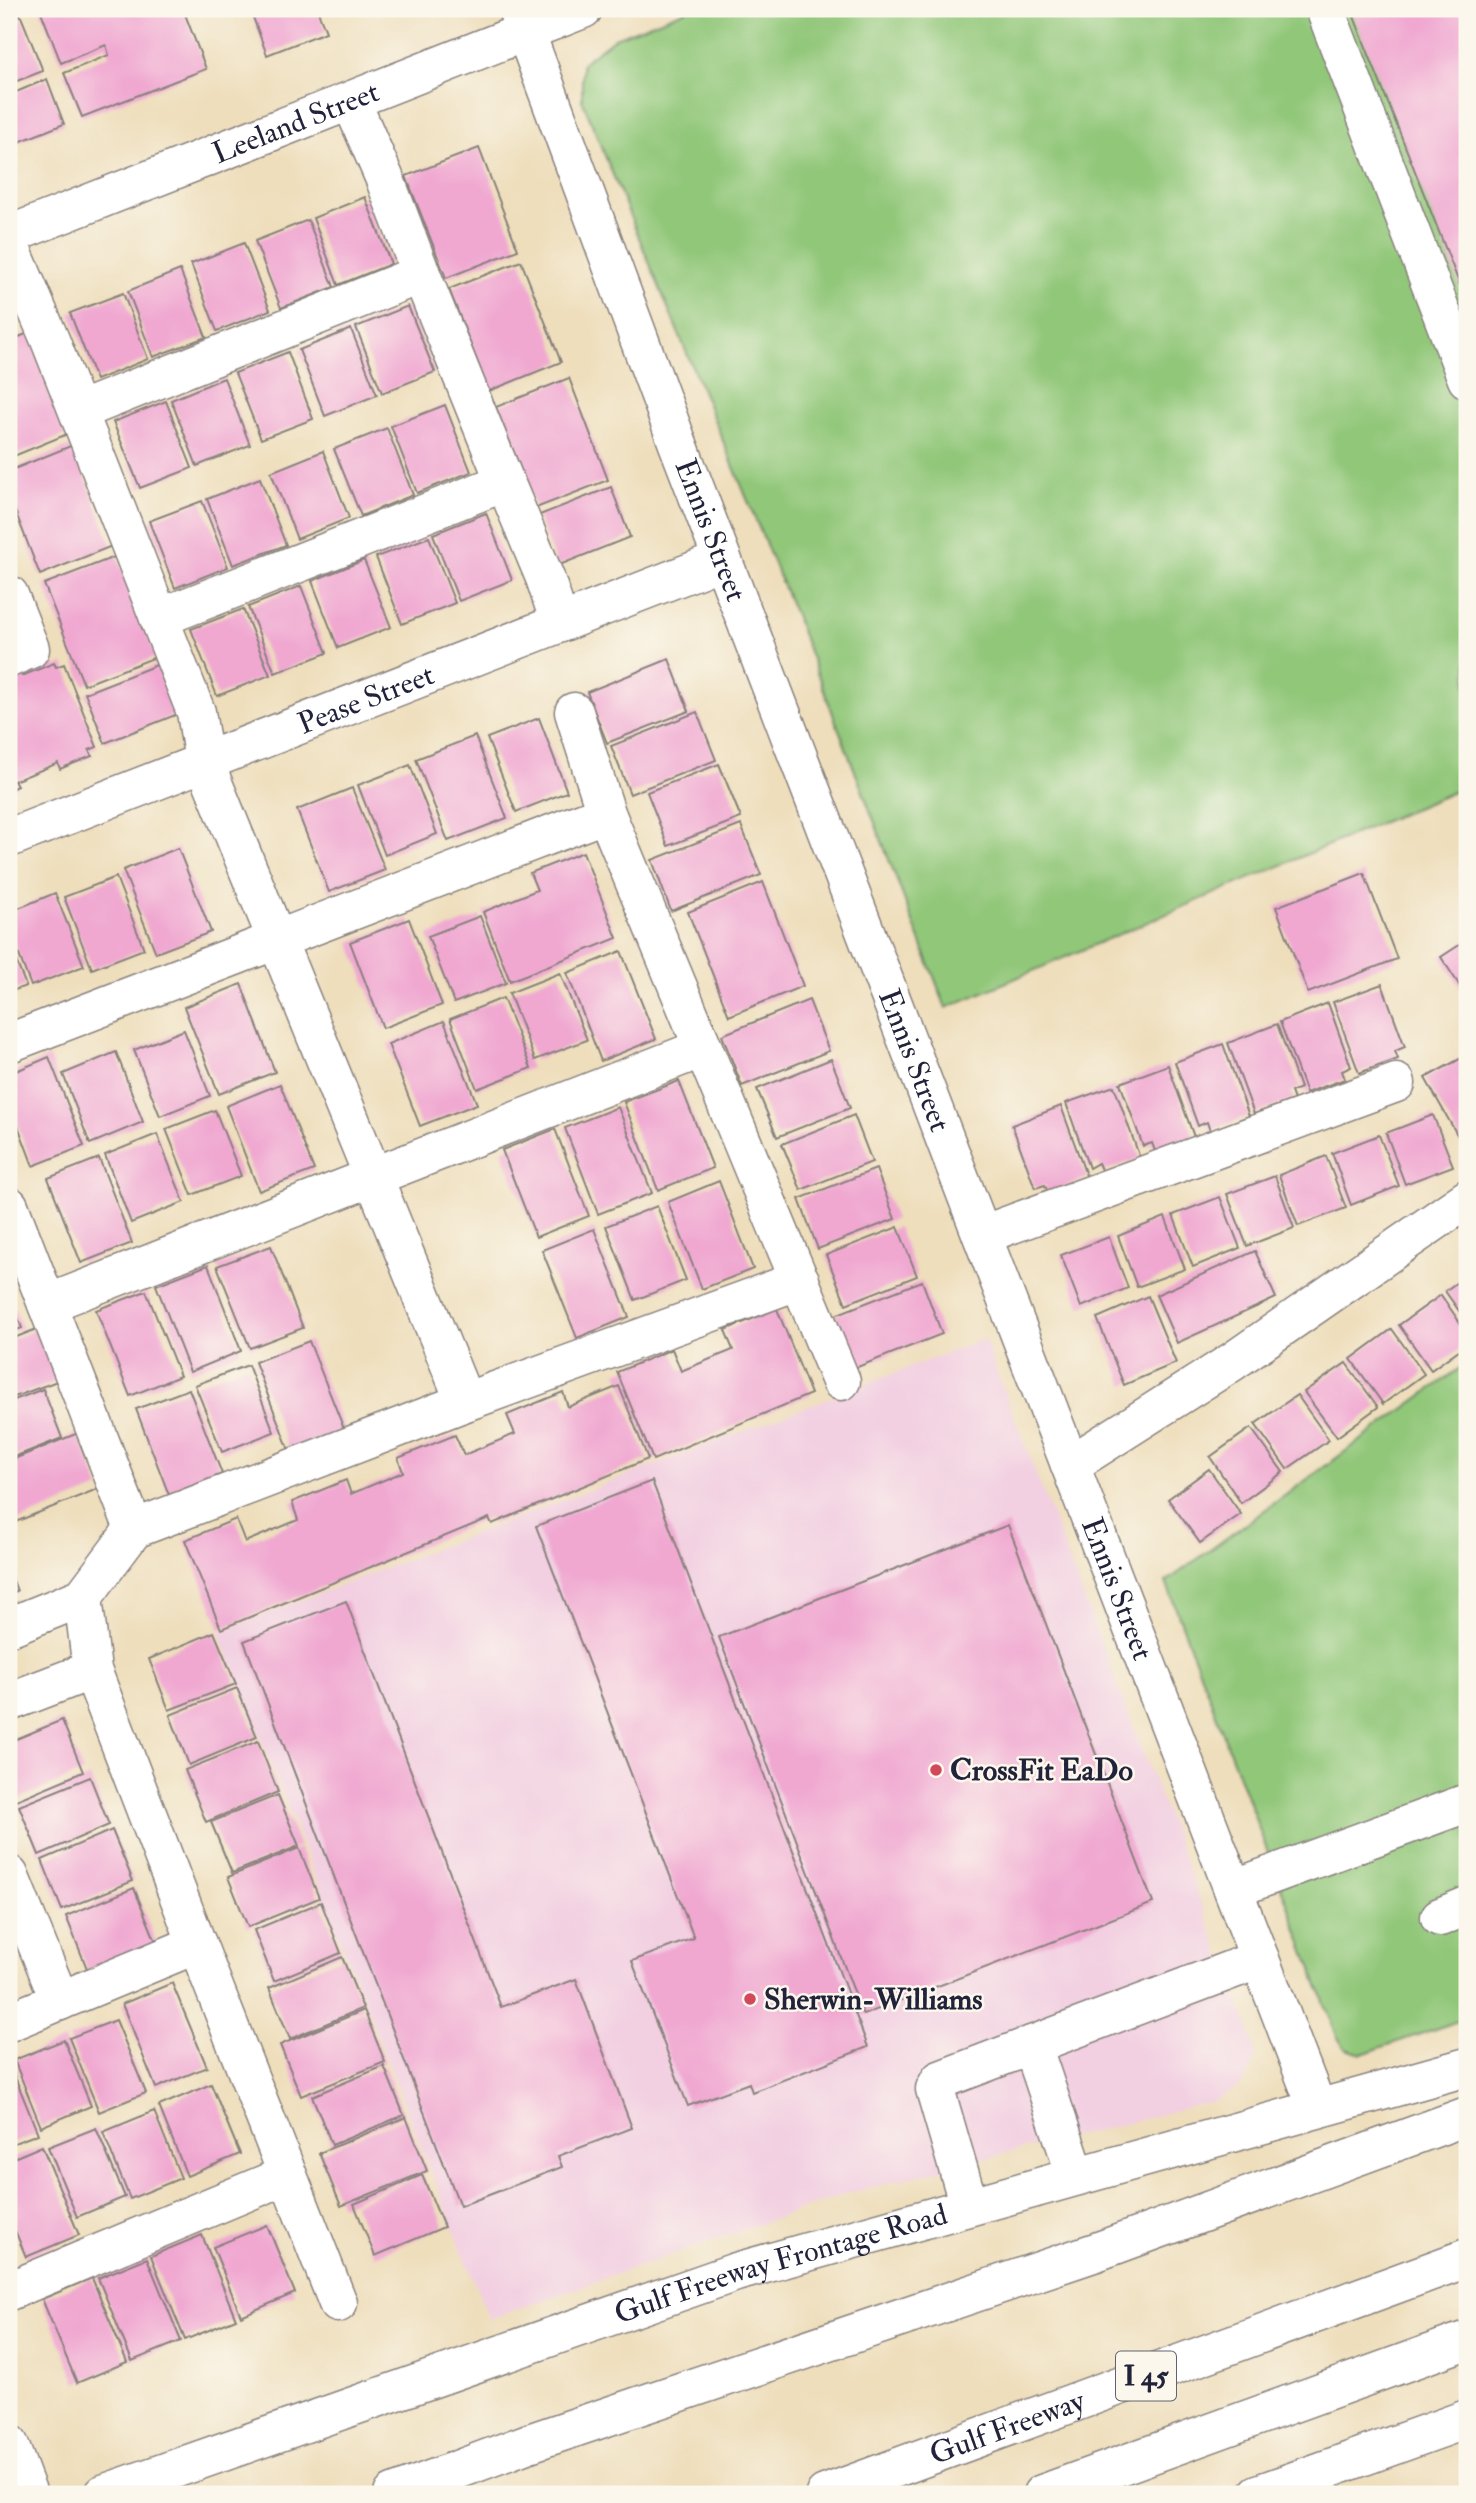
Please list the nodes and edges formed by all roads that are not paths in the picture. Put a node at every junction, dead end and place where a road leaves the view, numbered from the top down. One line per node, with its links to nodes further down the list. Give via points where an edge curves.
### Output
1 (583, 9): 3 (main road, Leeland Street)
2 (1325, 9): 8 (main road)
3 (521, 20): 4 (main road, Leeland Street); 11 (main road, Ennis Street)
4 (351, 101): 5 (main road, Leeland Street); 7 (main road)
5 (9, 234)
6 (9, 244): 9 (main road)
7 (421, 274): 9 (main road); 10 (main road)
8 (1467, 379)
9 (79, 411): 13 (main road)
10 (505, 482): 13 (main road); 14 (main road)
11 (722, 560): 14 (main road, Pease Street); 27 (main road, Ennis Street)
12 (9, 596): 15 (main road, via 30,649)
13 (159, 618): 17 (main road, via 196,712)
14 (560, 623): 17 (main road, Pease Street)
15 (9, 658)
16 (574, 712): 18 (main road)
17 (204, 761): 19 (main road, Pease Street); 20 (main road)
18 (606, 813): 20 (main road); 22 (main road)
19 (9, 838)
20 (277, 940): 21 (main road); 24 (main road)
21 (9, 1043)
22 (703, 1048): 24 (main road); 28 (main road)
23 (1396, 1083): 27 (main road)
24 (374, 1177): 29 (main road); 31 (main road)
25 (1467, 1199): 32 (main road, via 1232,1362)
26 (9, 1206): 29 (main road)
27 (982, 1235): 32 (main road, Ennis Street)
28 (800, 1280): 30 (main road); 31 (main road)
29 (47, 1304): 33 (main road)
30 (841, 1381)
31 (465, 1402): 33 (main road)
32 (1070, 1465): 40 (main road, Ennis Street)
33 (134, 1528): 34 (main road)
34 (83, 1597): 35 (main road); 36 (main road)
35 (9, 1627)
36 (92, 1670): 37 (main road); 41 (main road)
37 (9, 1702)
38 (1467, 1803): 40 (main road)
39 (9, 1875): 43 (main road)
40 (1233, 1889): 42 (main road, Ennis Street)
41 (197, 1944): 43 (main road); 49 (main road)
42 (1260, 1959): 45 (main road); 47 (main road, Ennis Street)
43 (60, 2001): 44 (main road)
44 (9, 2022)
45 (1032, 2045): 50 (main road); 51 (main road, via 940,2080 935,2089)
46 (1467, 2067): 47 (main road, Gulf Freeway Frontage Road)
47 (1317, 2108): 50 (main road, Gulf Freeway Frontage Road)
48 (1467, 2116): 60 (main road, via 1109,2247 529,2443)
49 (287, 2175): 53 (main road); 54 (main road)
50 (1076, 2176): 51 (main road, Gulf Freeway Frontage Road)
51 (969, 2206): 59 (main road, Gulf Freeway Frontage Road, via 736,2272)
52 (1467, 2258): 61 (main road, Gulf Freeway / I 45)
53 (9, 2291)
54 (338, 2303)
55 (1467, 2340): 62 (main road, I 45)
56 (1467, 2419): 63 (main road)
57 (9, 2444): 58 (main road)
58 (28, 2494)
59 (103, 2494)
60 (393, 2494)
61 (825, 2494)
62 (1042, 2494)
63 (1258, 2494)

